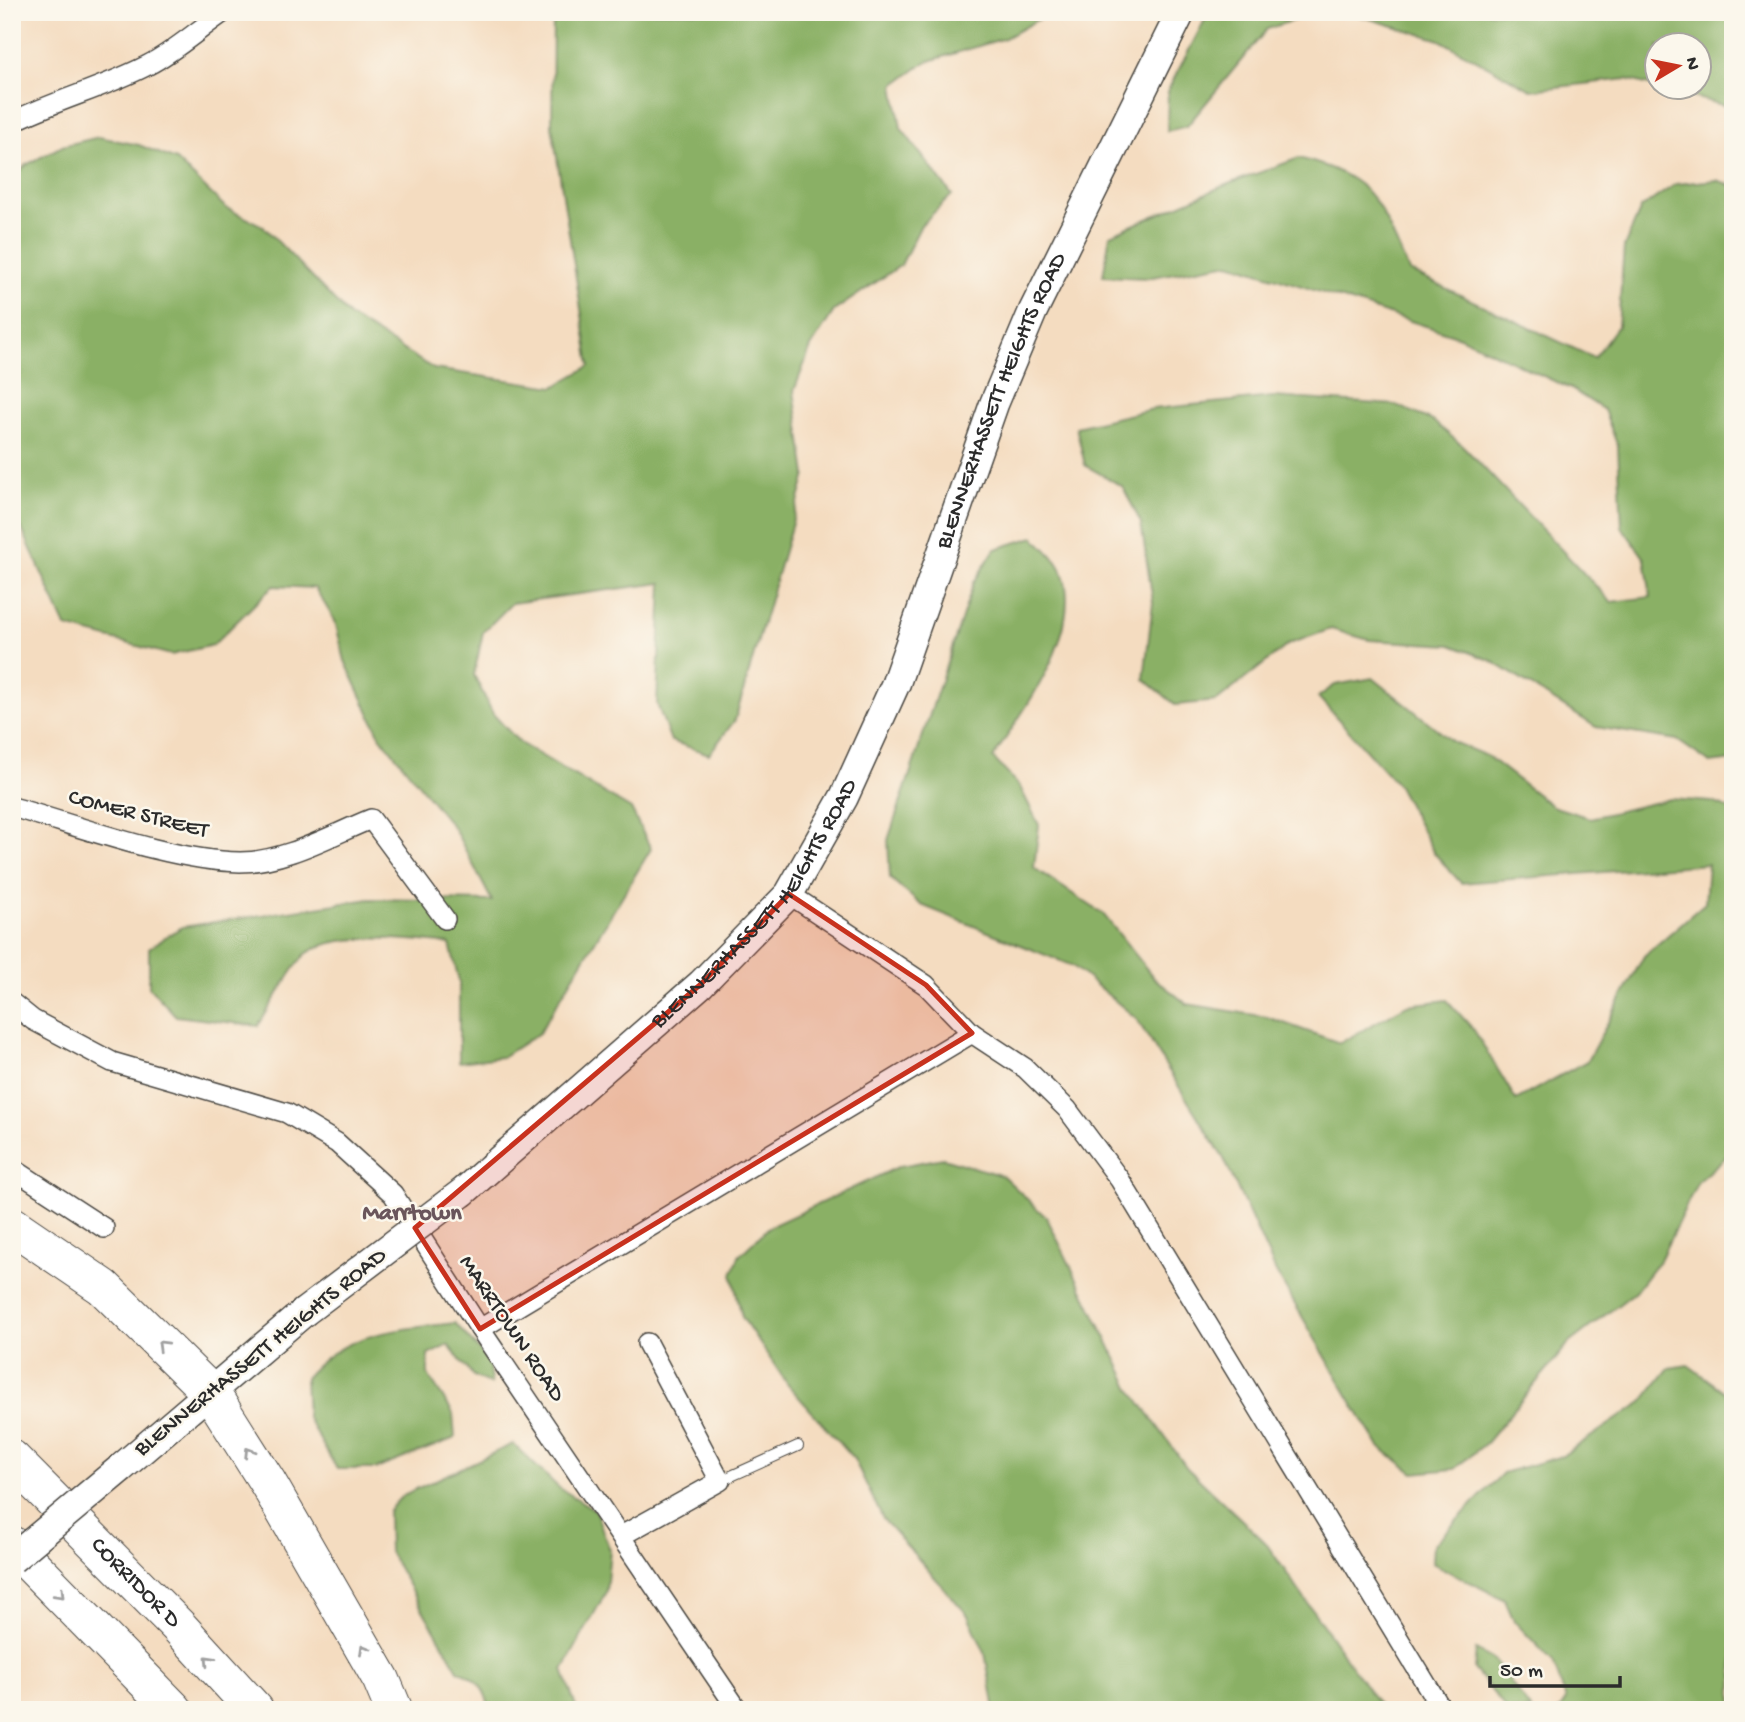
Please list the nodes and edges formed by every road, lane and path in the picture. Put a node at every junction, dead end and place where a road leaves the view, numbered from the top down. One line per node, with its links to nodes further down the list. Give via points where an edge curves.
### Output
1 (224, 12): 3 (street, via 150,64)
2 (1181, 12): 5 (street, BLENNERHASSETT HEIGHTS ROAD, via 1032,311 994,404 896,683 844,797)
3 (12, 122)
4 (12, 807): 6 (street, COMER STREET, via 188,856 242,862 295,850 371,819)
5 (789, 894): 8 (street, via 926,985); 14 (street, BLENNERHASSETT HEIGHTS ROAD, bridge, via 701,984 463,1192 303,1312)
6 (445, 919)
7 (12, 1003): 12 (street, MARRTOWN ROAD, via 33,1020 112,1062 287,1113 337,1143 393,1194)
8 (972, 1033): 12 (street); 25 (street, via 1025,1068 1059,1101 1119,1180)
9 (12, 1168): 11 (street)
10 (12, 1224): 14 (highway, one-way to 10, via 103,1287)
11 (104, 1228)
12 (480, 1329): 18 (street, MARRTOWN ROAD)
13 (647, 1343): 17 (street)
14 (211, 1392): 20 (street, BLENNERHASSETT HEIGHTS ROAD, bridge); 23 (highway, one-way to 14, via 381,1679)
15 (799, 1447): 17 (lane)
16 (12, 1459): 22 (highway, CORRIDOR D, one-way to 16)
17 (720, 1481): 18 (street)
18 (621, 1536): 24 (street, MARRTOWN ROAD)
19 (12, 1545): 21 (highway, one-way to 21)
20 (12, 1559)
21 (174, 1710)
22 (255, 1710)
23 (394, 1710)
24 (738, 1710)
25 (1442, 1710)

